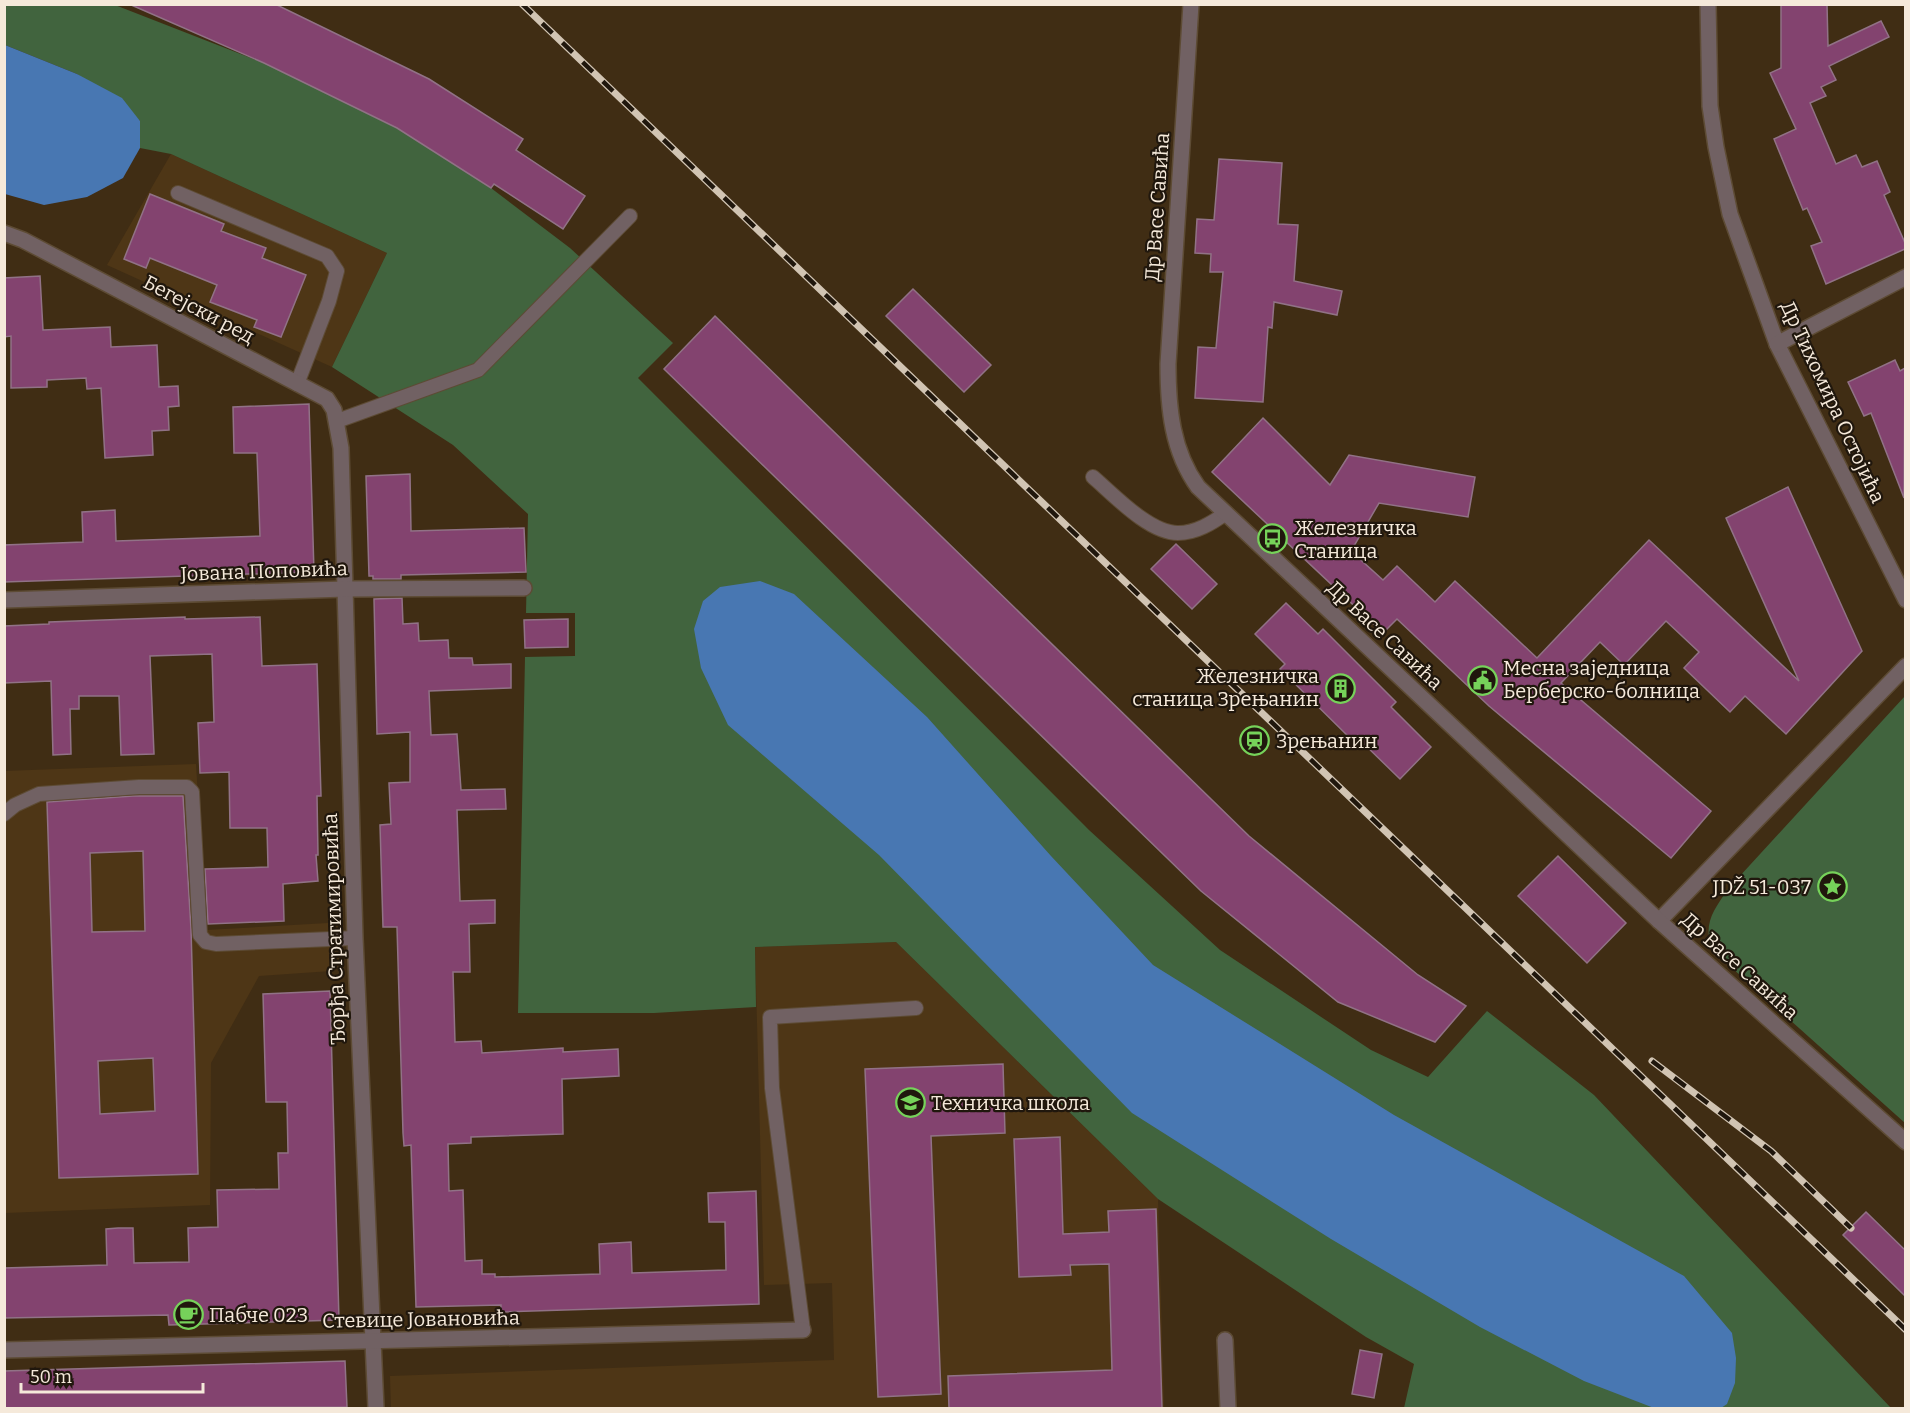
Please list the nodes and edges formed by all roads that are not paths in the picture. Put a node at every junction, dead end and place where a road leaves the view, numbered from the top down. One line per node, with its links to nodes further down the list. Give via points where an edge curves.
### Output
1 (1191, 4): 12 (street, Др Васе Савића, via 1168,391 1175,441 1183,462 1198,487)
2 (1708, 4): 7 (street, Др Тихомира Остојића, via 1710,106 1716,147 1730,214)
3 (178, 193): 8 (lane, via 327,256 337,271)
4 (630, 216): 9 (lane, via 478,370)
5 (4, 233): 8 (street, Бегејски ред)
6 (1905, 277): 7 (street)
7 (1777, 344): 16 (street, Др Тихомира Остојића)
8 (297, 384): 9 (street, Бегејски ред, via 327,399)
9 (337, 422): 10 (street, Бегејски ред)
10 (341, 448): 14 (street, Ђорђа Стратимировића)
11 (1093, 477): 12 (lane, via 1150,525 1177,533 1200,529)
12 (1226, 513): 19 (street, Др Васе Савића)
13 (524, 588): 14 (street, Јована Поповића)
14 (345, 589): 15 (street, Јована Поповића); 20 (street, Ђорђа Стратимировића)
15 (4, 600)
16 (1905, 600)
17 (1905, 666): 19 (street)
18 (4, 814): 20 (lane, via 39,794 187,787 192,792 200,935 206,942)
19 (1659, 921): 22 (street, Др Васе Савића)
20 (355, 938): 25 (street, Ђорђа Стратимировића)
21 (916, 1008): 23 (lane, via 770,1017 771,1088)
22 (1905, 1142)
23 (803, 1330): 25 (street, Стевице Јовановића)
24 (1225, 1340): 28 (street)
25 (373, 1341): 26 (street, Стевице Јовановића); 27 (street, Ђорђа Стратимировића)
26 (4, 1350)
27 (376, 1408)
28 (1228, 1408)

